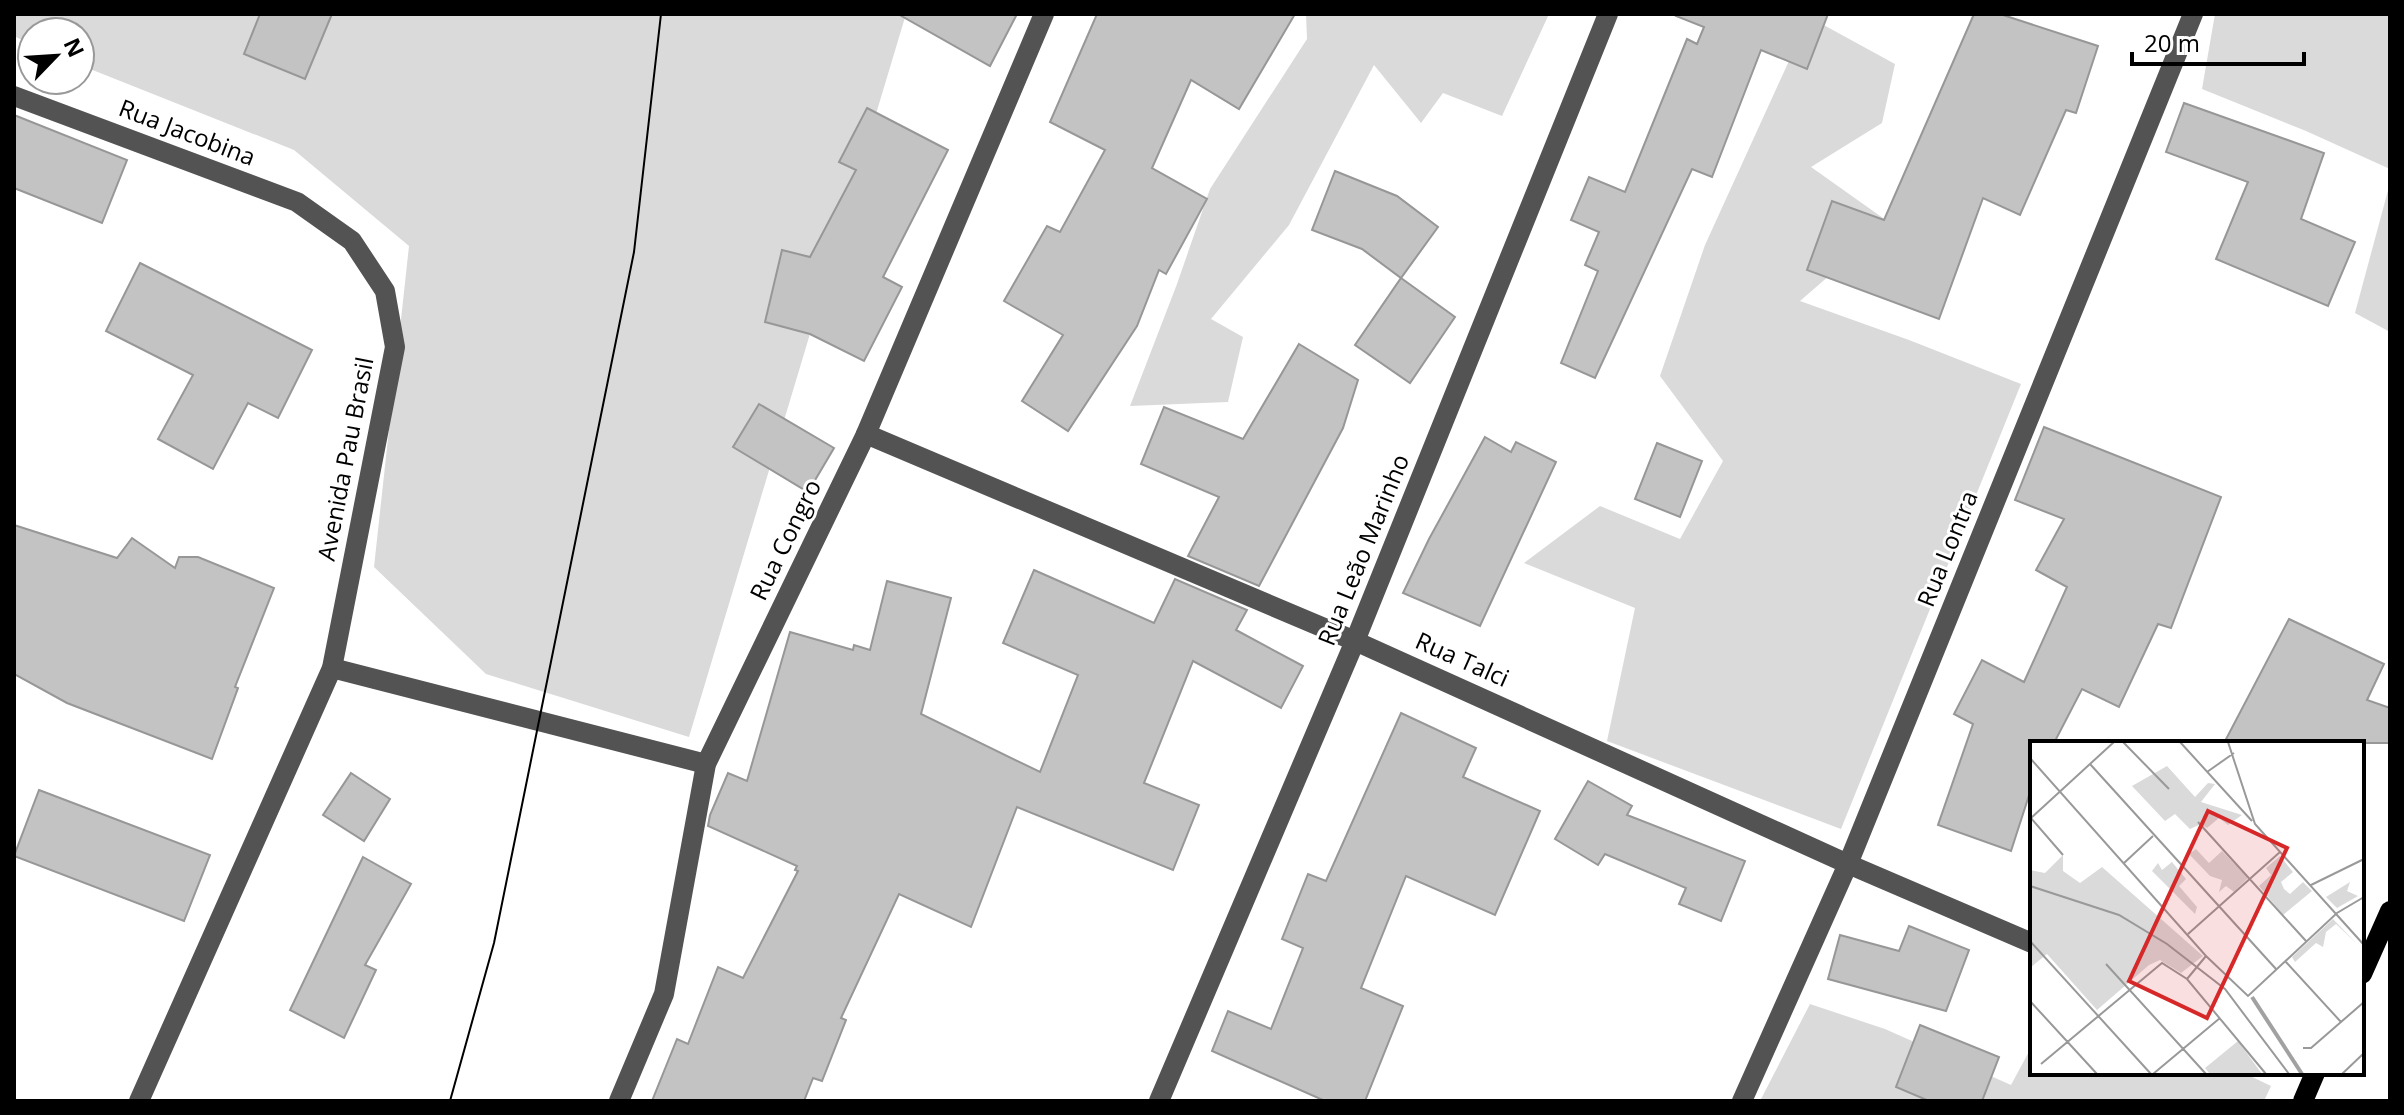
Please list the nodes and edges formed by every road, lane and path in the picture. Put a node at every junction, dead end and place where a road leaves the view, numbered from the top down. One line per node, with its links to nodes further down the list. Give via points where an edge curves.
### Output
1 (1044, 14): 6 (street, Rua Congro)
2 (1608, 14): 7 (street, Rua Leão Marinho)
3 (2193, 14): 10 (street, Rua Lontra)
4 (14, 96): 5 (street, Rua Jacobina)
5 (297, 202): 8 (street, Avenida Pau Brasil, via 352,241 385,291 395,347)
6 (866, 434): 7 (street, Rua Talci); 9 (street, Rua Congro)
7 (1355, 641): 10 (street, Rua Talci); 17 (street, Rua Leão Marinho)
8 (332, 668): 9 (street); 15 (street, Avenida Pau Brasil)
9 (706, 764): 16 (street, Rua Congro, via 664,994)
10 (1848, 864): 12 (street, Rua Talci); 18 (street, Rua Lontra)
11 (2390, 911): 13 (main road)
12 (2030, 942)
13 (2364, 970)
14 (2314, 1075): 19 (main road)
15 (139, 1101)
16 (619, 1101)
17 (1159, 1101)
18 (1742, 1101)
19 (2303, 1101)

